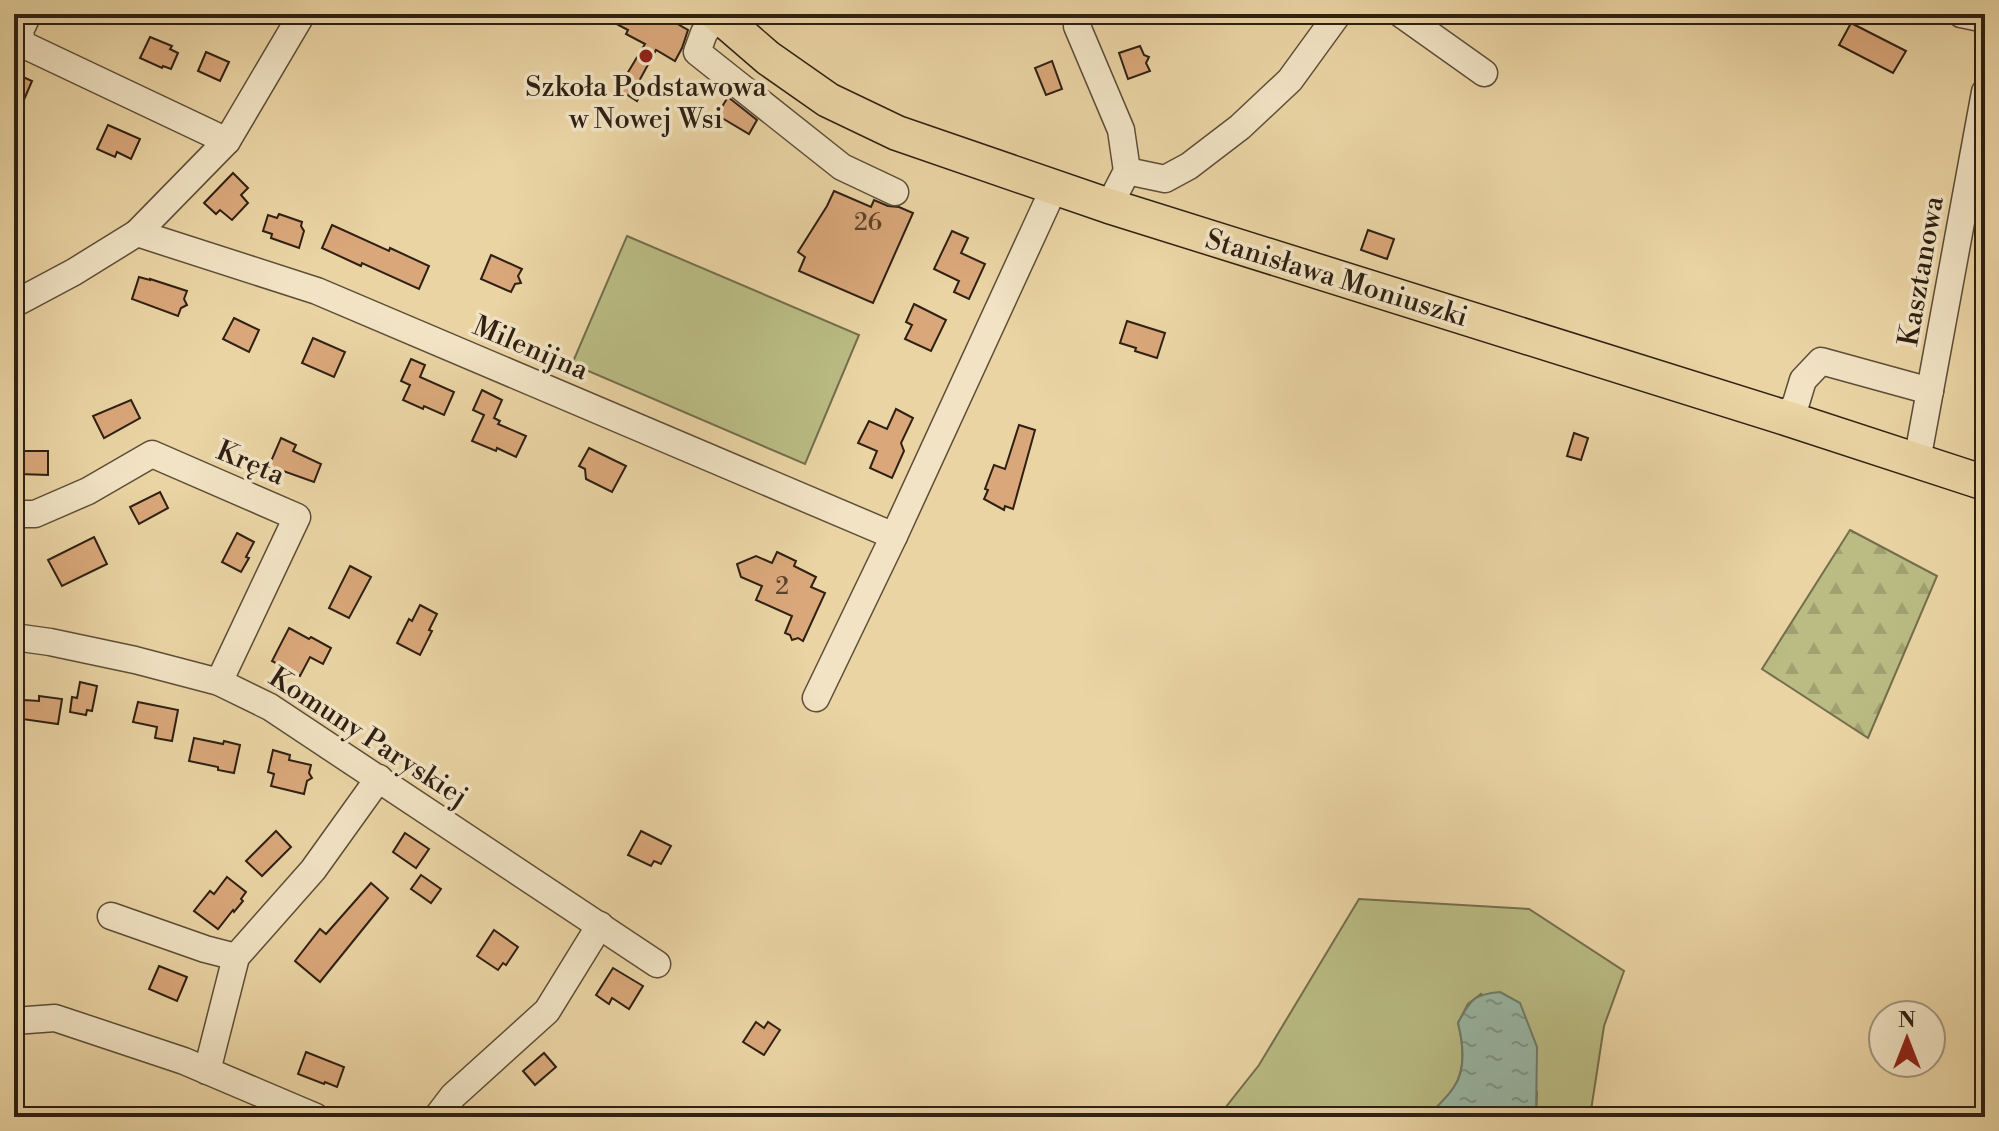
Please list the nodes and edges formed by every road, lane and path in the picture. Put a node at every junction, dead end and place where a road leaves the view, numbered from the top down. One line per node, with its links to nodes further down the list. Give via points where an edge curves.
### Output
1 (28, 14): 11 (street, via 20,31 22,44)
2 (302, 14): 11 (street)
3 (717, 14): 13 (main road, Stanisława Moniuszki, via 828,100 897,133); 14 (street, via 697,52 842,167)
4 (1077, 14): 12 (street, via 1077,26 1121,130)
5 (1338, 14): 12 (street, via 1290,80 1189,166 1165,179)
6 (1401, 14): 9 (street)
7 (1961, 14): 8 (street)
8 (1985, 19)
9 (1484, 73)
10 (1985, 92): 18 (street, Kasztanowa)
11 (227, 141): 16 (street)
12 (1127, 171): 15 (street)
13 (1054, 188): 15 (main road, Stanisława Moniuszki); 23 (street)
14 (895, 192)
15 (1109, 206): 19 (main road, Stanisława Moniuszki)
16 (137, 233): 17 (street); 23 (street, Milenijna, via 317,291)
17 (14, 304)
18 (1930, 391): 19 (street, via 1821,361 1803,380); 20 (street, Kasztanowa)
19 (1786, 418): 20 (main road, Stanisława Moniuszki)
20 (1917, 461): 21 (main road, Stanisława Moniuszki)
21 (1985, 483)
22 (14, 514): 25 (street, Kręta, via 35,514 88,491 152,454 297,517)
23 (894, 536): 26 (street)
24 (14, 637): 25 (street, Komuny Paryskiej)
25 (219, 682): 27 (street, Komuny Paryskiej, via 270,707)
26 (816, 698)
27 (379, 778): 29 (street, Komuny Paryskiej); 30 (street, via 313,870)
28 (111, 916): 30 (street)
29 (600, 925): 31 (street, Komuny Paryskiej); 35 (street, via 547,1011 453,1096)
30 (236, 957): 33 (street)
31 (657, 964)
32 (14, 1021): 33 (street, via 55,1018)
33 (207, 1071): 34 (street)
34 (316, 1117)
35 (437, 1117)

